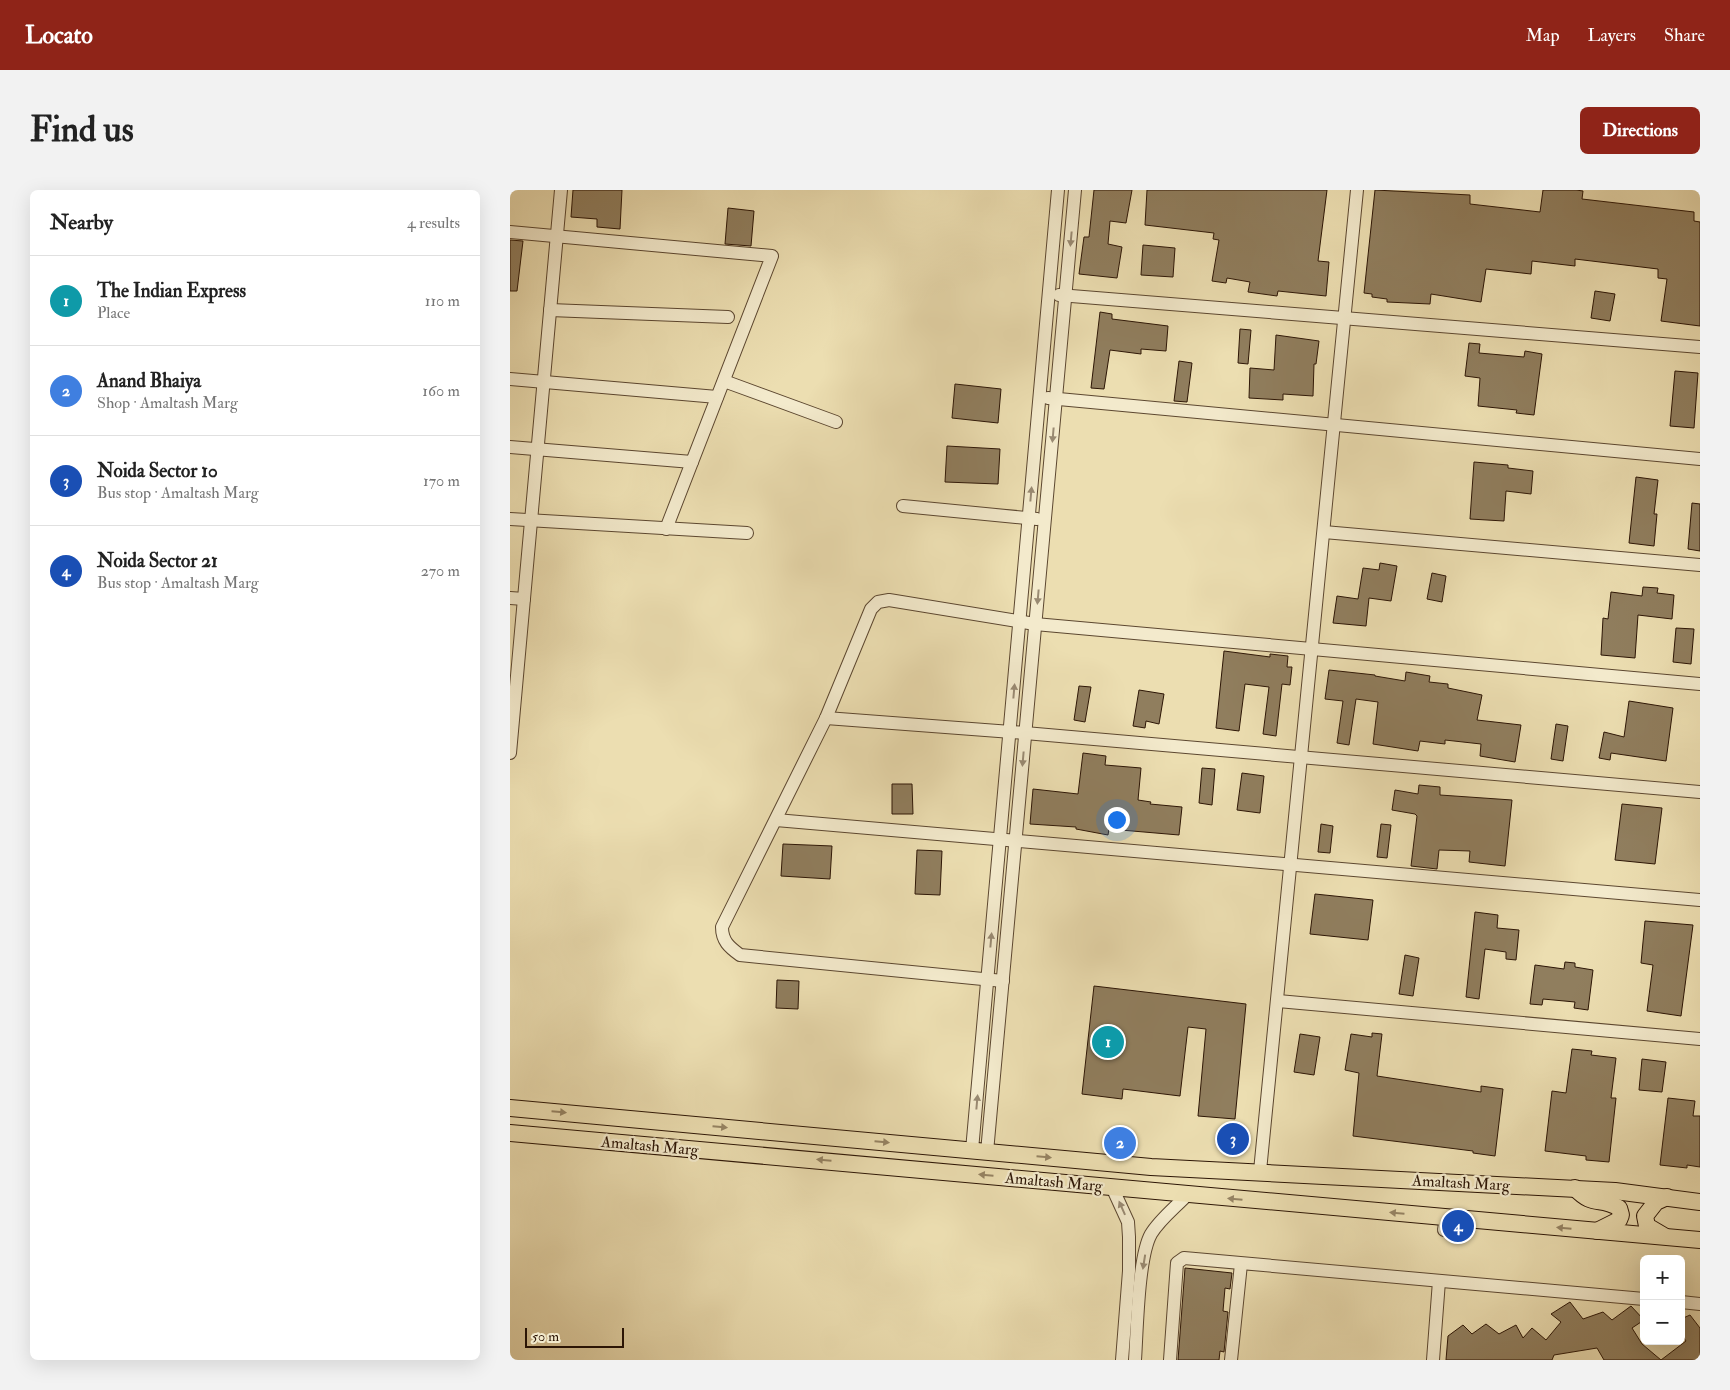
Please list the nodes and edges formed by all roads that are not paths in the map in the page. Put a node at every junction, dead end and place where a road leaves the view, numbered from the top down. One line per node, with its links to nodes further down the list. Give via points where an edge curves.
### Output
1 (561, 190): 6 (street)
2 (1058, 190): 7 (street)
3 (1075, 190): 8 (street, one-way to 8)
4 (1357, 190): 11 (street)
5 (510, 232): 6 (street)
6 (557, 236): 9 (street); 14 (street, via 772,256)
7 (1049, 294): 8 (street); 17 (street)
8 (1065, 296): 11 (street); 18 (street)
9 (550, 310): 10 (street); 15 (street)
10 (728, 317)
11 (1345, 318): 12 (street); 20 (street)
12 (1700, 347)
13 (510, 379): 15 (street)
14 (724, 381): 16 (street); 19 (street)
15 (544, 382): 16 (street); 22 (street)
16 (717, 397): 24 (street)
17 (1040, 398): 18 (street); 26 (street, one-way to 17)
18 (1056, 399): 20 (street); 28 (street, one-way to 28)
19 (836, 422)
20 (1334, 425): 23 (street); 31 (street)
21 (510, 447): 22 (street)
22 (538, 449): 24 (street); 29 (street)
23 (1700, 459)
24 (692, 462): 30 (street)
25 (903, 506): 26 (street)
26 (1029, 518): 28 (street); 36 (street)
27 (510, 519): 29 (street)
28 (1045, 520): 37 (street, one-way to 37)
29 (531, 521): 30 (street); 35 (street)
30 (666, 529): 32 (street)
31 (1324, 532): 33 (street); 38 (street)
32 (747, 533)
33 (1700, 564)
34 (510, 598): 35 (street)
35 (524, 599): 39 (street)
36 (1020, 622): 37 (street); 41 (street, via 889,600 878,602 871,609); 42 (street, one-way to 36)
37 (1036, 624): 38 (street); 43 (street)
38 (1312, 649): 40 (street); 46 (street)
39 (514, 665): 44 (street)
40 (1700, 684)
41 (826, 718): 42 (street); 48 (street)
42 (1010, 731): 43 (street); 49 (street)
43 (1026, 733): 46 (street); 50 (street, one-way to 50)
44 (510, 746): 45 (street)
45 (510, 754)
46 (1302, 757): 47 (street); 51 (street)
47 (1700, 792)
48 (776, 820): 49 (street); 53 (street, via 722,927 722,938 730,948 740,955)
49 (1000, 841): 50 (street); 53 (street, one-way to 49)
50 (1015, 842): 51 (street); 54 (street)
51 (1291, 866): 52 (street); 55 (street)
52 (1700, 900)
53 (988, 980): 54 (street); 59 (street, one-way to 53)
54 (1003, 982): 59 (street)
55 (1278, 1002): 56 (street); 60 (street)
56 (1700, 1039)
57 (510, 1108): 59 (main road, Amaltash Marg, one-way to 59)
58 (510, 1133): 61 (main road, Amaltash Marg, one-way to 58)
59 (980, 1151): 60 (main road, Amaltash Marg, one-way to 60, via 1151,1167)
60 (1260, 1171): 62 (main road, Amaltash Marg)
61 (1112, 1187): 63 (main road, Amaltash Marg); 66 (street, one-way to 61)
62 (1575, 1188): 64 (main road, Amaltash Marg); 67 (main road, via 1586,1200 1610,1203 1619,1208 1619,1220)
63 (1188, 1194): 67 (main road, Amaltash Marg, one-way to 63, via 1445,1224); 68 (street)
64 (1667, 1197): 65 (main road, Amaltash Marg); 69 (main road, via 1656,1202 1645,1216 1647,1226)
65 (1700, 1202)
66 (1128, 1229): 68 (street, via 1141,1239); 76 (street)
67 (1598, 1231): 69 (main road, Amaltash Marg)
68 (1152, 1233): 76 (street, one-way to 76, via 1146,1246)
69 (1666, 1237): 70 (main road, Amaltash Marg)
70 (1700, 1240)
71 (1241, 1264): 72 (street); 77 (street, via 1184,1258 1177,1263); 78 (street)
72 (1440, 1282): 73 (street); 79 (street)
73 (1640, 1299)
74 (1685, 1302): 75 (street)
75 (1700, 1304)
76 (1128, 1359)
77 (1170, 1360)
78 (1231, 1360)
79 (1433, 1360)

